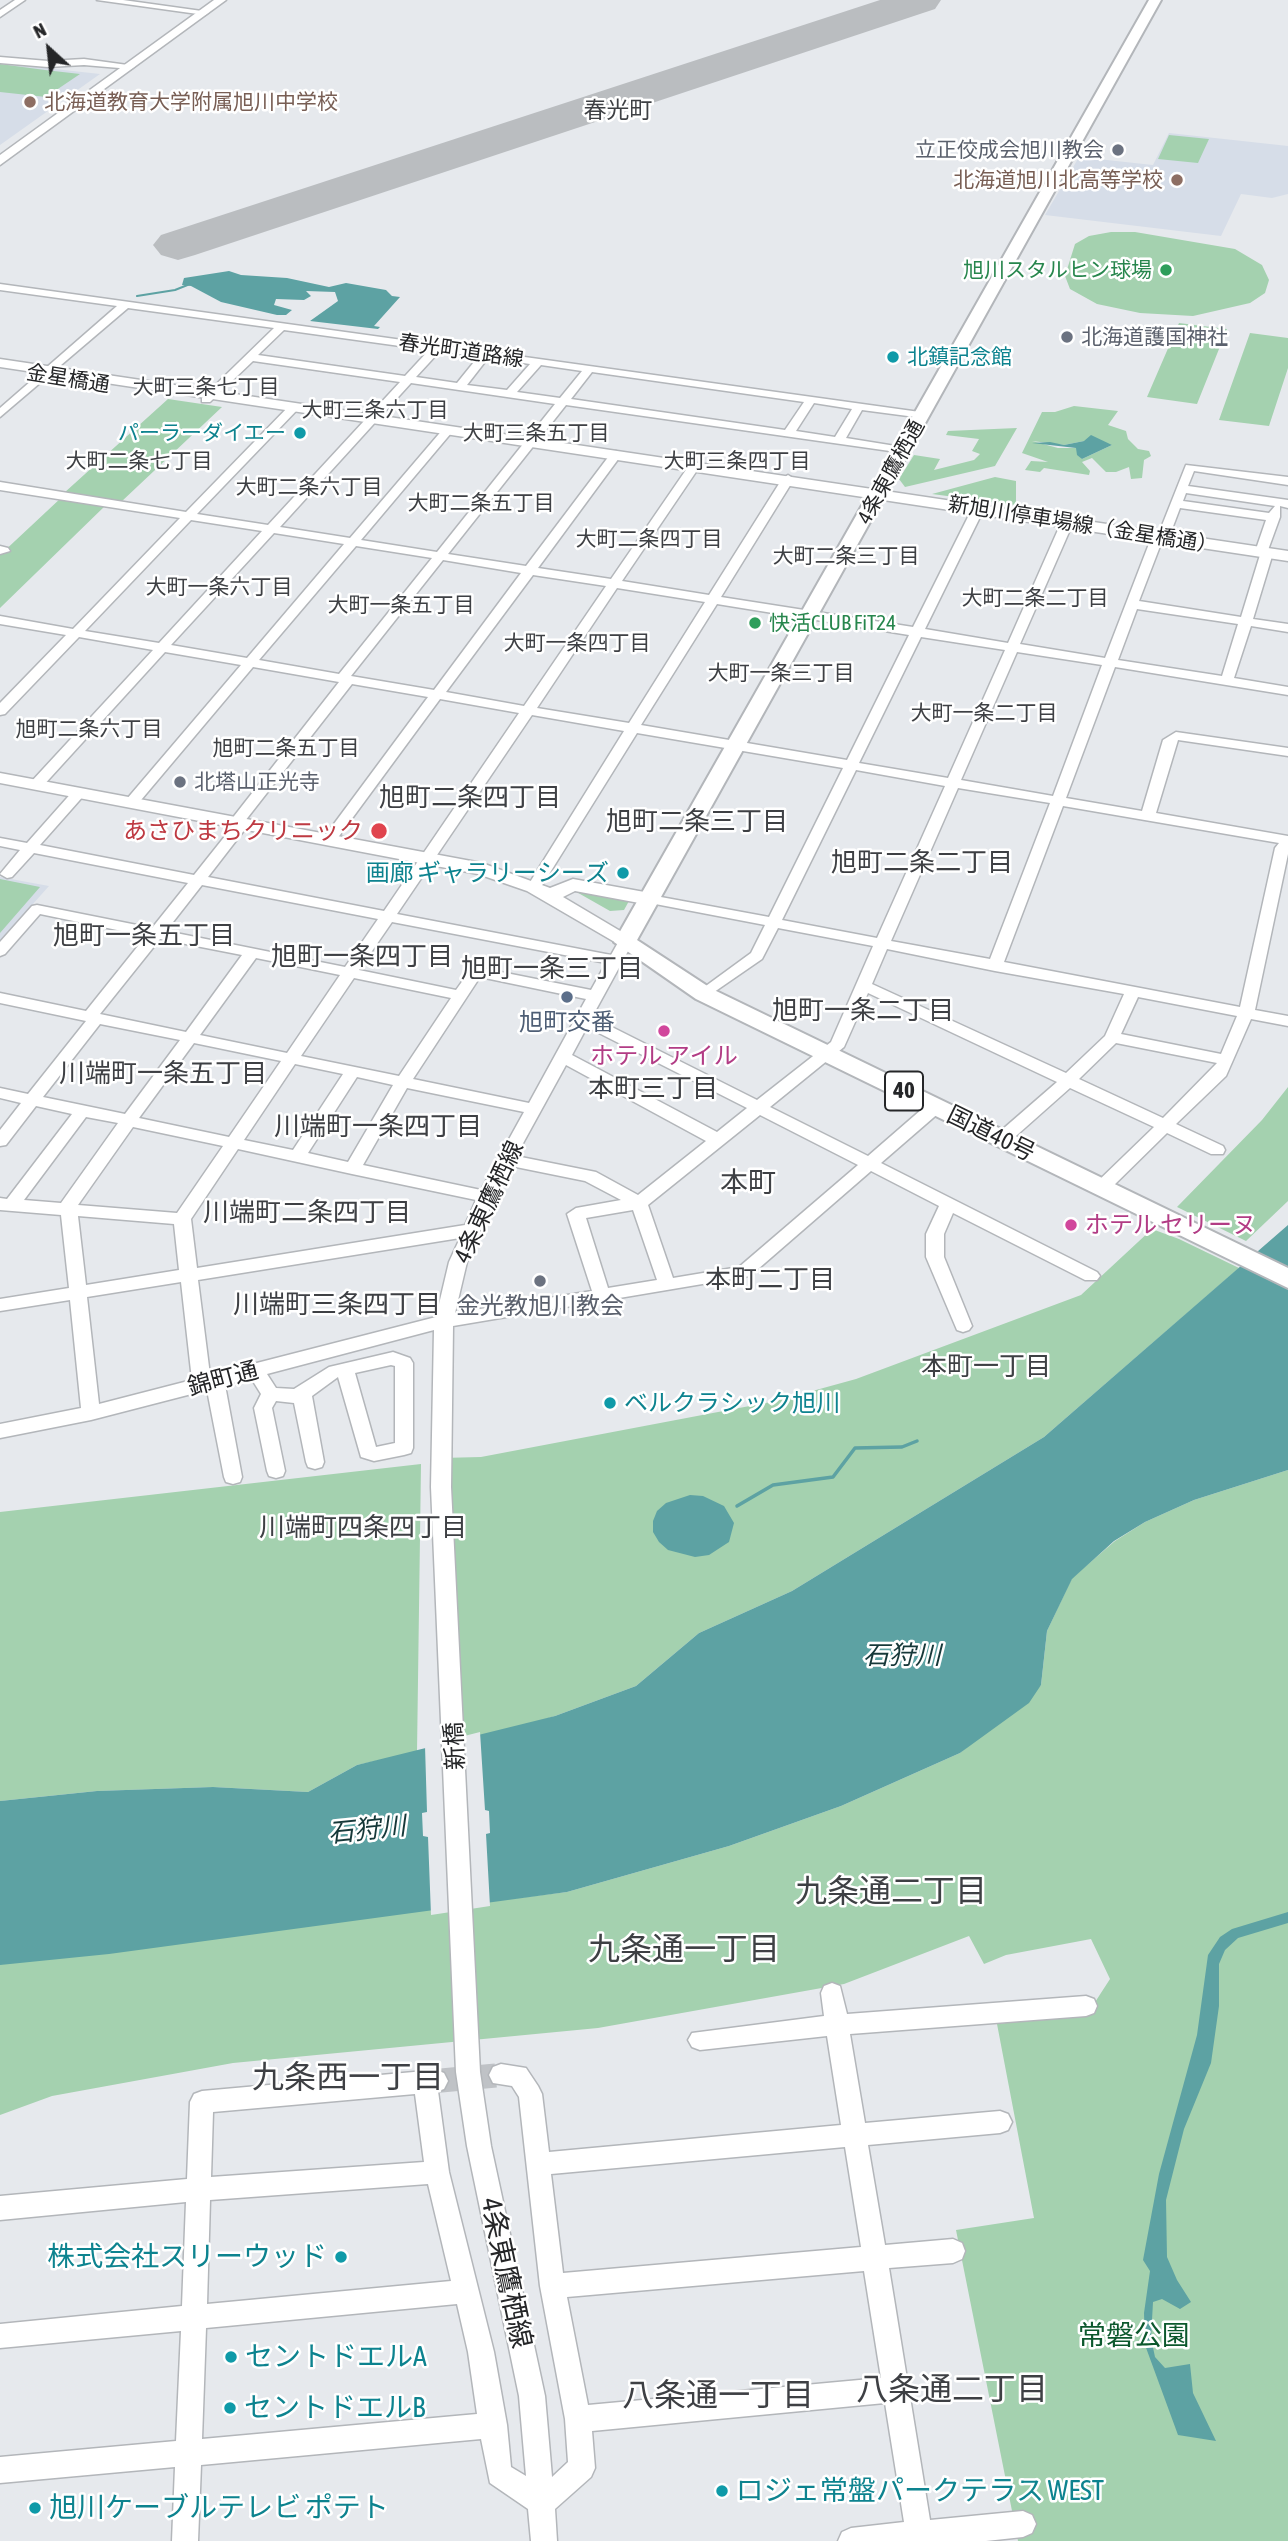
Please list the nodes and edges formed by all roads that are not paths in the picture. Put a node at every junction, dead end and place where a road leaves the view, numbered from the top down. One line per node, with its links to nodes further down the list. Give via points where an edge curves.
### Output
1 (21, 0): 7 (street)
2 (101, 0): 6 (street)
3 (212, 0): 6 (main road)
4 (221, 0): 6 (main road)
5 (1155, 0): 34 (highway, 4条東鷹栖通)
6 (201, 12): 11 (main road)
7 (0, 14)
8 (0, 51): 10 (street)
9 (0, 60): 10 (street)
10 (64, 60): 11 (street)
11 (127, 65): 12 (main road); 13 (main road)
12 (0, 153)
13 (0, 161)
14 (0, 287): 15 (street, 春光町道路線)
15 (126, 304): 16 (street, 春光町道路線); 24 (street)
16 (282, 326): 17 (street, 春光町道路線); 19 (street)
17 (437, 348): 18 (street, 春光町道路線); 25 (street)
18 (486, 354): 20 (street, 春光町道路線); 26 (street)
19 (250, 356): 25 (street); 28 (street)
20 (538, 362): 23 (street, 春光町道路線); 27 (street)
21 (0, 363): 24 (main road, 金星橋通)
22 (0, 369): 24 (main road, 金星橋通)
23 (589, 369): 29 (street, 春光町道路線); 30 (street)
24 (47, 374): 28 (main road, 金星橋通); 33 (street)
25 (408, 379): 26 (street); 35 (street)
26 (460, 386): 27 (street)
27 (510, 393): 30 (street)
28 (208, 398): 32 (main road, 金星橋通)
29 (811, 400): 31 (street, 春光町道路線); 37 (street)
30 (563, 401): 37 (street); 39 (street)
31 (859, 406): 34 (street, 春光町道路線); 38 (street)
32 (292, 410): 35 (main road, 金星橋通); 51 (street)
33 (0, 414)
34 (923, 415): 40 (highway, 4条東鷹栖通)
35 (369, 421): 36 (main road, 金星橋通); 55 (street)
36 (446, 433): 39 (main road, 金星橋通); 57 (street)
37 (789, 433): 38 (street)
38 (839, 440): 40 (street)
39 (529, 445): 41 (main road, 金星橋通); 60 (street)
40 (904, 450): 47 (highway, 4条東鷹栖通)
41 (614, 457): 42 (main road, 金星橋通); 61 (street)
42 (692, 469): 44 (main road, 金星橋通); 62 (street)
43 (1287, 478): 46 (street, via 1190,467); 48 (street)
44 (786, 483): 47 (main road, 金星橋通, via 858,497); 63 (street)
45 (2, 488): 51 (street)
46 (1182, 489): 48 (street); 49 (street)
47 (878, 494): 50 (main road, 新旭川停車場線（金星橋通）); 65 (highway, 4条東鷹栖通)
48 (1283, 503): 52 (street)
49 (1176, 504): 52 (street); 56 (street)
50 (978, 509): 53 (main road, 新旭川停車場線（金星橋通）); 69 (street)
51 (190, 516): 55 (street); 70 (street)
52 (1273, 521): 54 (street); 58 (street)
53 (1067, 523): 56 (main road, 新旭川停車場線（金星橋通）); 71 (street)
54 (1288, 527)
55 (271, 530): 57 (street); 72 (street)
56 (1161, 537): 58 (main road, 新旭川停車場線（金星橋通）); 64 (street)
57 (354, 542): 60 (street); 73 (street)
58 (1264, 552): 59 (main road, 新旭川停車場線（金星橋通）); 67 (street)
59 (1288, 556)
60 (440, 557): 61 (street); 75 (street)
61 (529, 570): 62 (street); 78 (street)
62 (614, 583): 63 (street); 80 (street)
63 (714, 599): 65 (street); 81 (street)
64 (1131, 604): 67 (street); 74 (street)
65 (810, 615): 69 (street); 82 (highway, 4条東鷹栖通)
66 (0, 620): 70 (street)
67 (1246, 621): 68 (street); 76 (street)
68 (1288, 628)
69 (917, 632): 71 (street); 84 (street)
70 (75, 633): 72 (street); 79 (street)
71 (1013, 647): 74 (street); 87 (street)
72 (162, 648): 73 (street); 86 (street)
73 (249, 663): 75 (street); 90 (street)
74 (1110, 663): 76 (street); 89 (street)
75 (345, 679): 78 (street); 92 (street)
76 (1227, 681): 77 (street)
77 (1288, 691)
78 (437, 695): 80 (street); 93 (street)
79 (0, 711)
80 (527, 711): 81 (street); 97 (street)
81 (633, 729): 82 (street); 100 (street)
82 (737, 746): 84 (street); 101 (highway, 4条東鷹栖通)
83 (1288, 752): 91 (street, via 1176,736 1170,740)
84 (850, 766): 87 (street); 103 (street)
85 (0, 779): 86 (main road)
86 (36, 785): 88 (main road)
87 (952, 785): 89 (street); 105 (street)
88 (79, 793): 90 (main road); 96 (street)
89 (1055, 802): 91 (street); 109 (street)
90 (131, 803): 92 (main road)
91 (1148, 816): 95 (street)
92 (239, 823): 93 (main road); 99 (street)
93 (329, 840): 97 (main road)
94 (0, 842): 96 (street)
95 (1288, 842): 117 (street, via 1282,848)
96 (30, 848): 98 (street); 99 (street)
97 (427, 859): 100 (main road, via 482,869); 102 (street)
98 (7, 874)
99 (198, 881): 102 (street); 104 (street)
100 (542, 892): 101 (main road, via 573,885); 107 (main road)
101 (650, 899): 103 (street); 107 (highway, 4条東鷹栖通)
102 (387, 918): 107 (street); 110 (street)
103 (773, 924): 105 (street); 113 (street, via 757,956)
104 (158, 934): 106 (street, via 37,909); 108 (street); 118 (street)
105 (882, 945): 109 (street); 111 (street)
106 (0, 951)
107 (620, 951): 113 (highway, 国道40号 / 40); 115 (street, 4条東鷹栖線)
108 (252, 953): 110 (street); 122 (street)
109 (995, 966): 112 (street)
110 (349, 973): 114 (street); 125 (street)
111 (865, 986): 123 (street, via 838,1044); 128 (street)
112 (1133, 992): 117 (street); 121 (street)
113 (704, 994): 123 (highway, 国道40号 / 40)
114 (459, 995): 115 (street, via 476,972); 129 (street)
115 (596, 996): 119 (street, 4条東鷹栖線)
116 (0, 998): 118 (street)
117 (1244, 1013): 120 (street); 126 (street)
118 (93, 1017): 122 (street); 131 (street)
119 (583, 1019): 124 (street, 4条東鷹栖線); 133 (street)
120 (1288, 1021)
121 (1112, 1037): 126 (street); 128 (street)
122 (189, 1038): 125 (street); 136 (street)
123 (825, 1054): 132 (highway, 国道40号 / 40); 133 (street)
124 (562, 1056): 134 (street, 4条東鷹栖線); 139 (street)
125 (292, 1059): 127 (street); 141 (street)
126 (1227, 1060): 137 (street)
127 (352, 1072): 129 (street); 143 (street)
128 (1068, 1081): 137 (street); 138 (street)
129 (402, 1083): 134 (street); 146 (street)
130 (0, 1093): 131 (street)
131 (32, 1100): 135 (street); 140 (street)
132 (935, 1107): 138 (highway, 国道40号 / 40); 145 (street, 錦町通)
133 (757, 1108): 139 (street); 145 (street)
134 (534, 1109): 144 (street, 4条東鷹栖線)
135 (83, 1111): 136 (street); 150 (street)
136 (130, 1120): 141 (street); 152 (street, via 70,1200)
137 (1166, 1125): 142 (street); 147 (street)
138 (1002, 1139): 147 (highway, 国道40号 / 40)
139 (718, 1140): 149 (street)
140 (0, 1141)
141 (233, 1143): 143 (street); 153 (street)
142 (1217, 1150)
143 (297, 1157): 146 (street)
144 (507, 1160): 148 (street, 4条東鷹栖線); 149 (street, via 590,1177)
145 (868, 1165): 151 (street); 158 (street, 錦町通, via 744,1272)
146 (352, 1169): 148 (street)
147 (1101, 1188): 157 (highway, 国道40号 / 40)
148 (486, 1198): 154 (street, 4条東鷹栖線)
149 (639, 1203): 158 (street); 160 (street, via 576,1214)
150 (5, 1204): 152 (street)
151 (948, 1204): 156 (street); 163 (street, via 935,1234 935,1257)
152 (69, 1210): 153 (street); 159 (street)
153 (182, 1219): 155 (street)
154 (472, 1230): 155 (street); 162 (street, 4条東鷹栖線, via 458,1262)
155 (188, 1275): 159 (street); 166 (street)
156 (1091, 1276)
157 (1288, 1279)
158 (667, 1285): 160 (street, 錦町通)
159 (78, 1291): 161 (street); 169 (street)
160 (602, 1296): 162 (street, 錦町通)
161 (0, 1305)
162 (444, 1321): 165 (street, 錦町通); 174 (street, 4条東鷹栖線)
163 (963, 1326)
164 (345, 1369): 164 (street, via 368,1452 404,1448 404,1363 393,1358); 168 (street, via 329,1373)
165 (256, 1371): 166 (street, 錦町通); 167 (street)
166 (209, 1383): 169 (street, 錦町通); 173 (street)
167 (270, 1394): 168 (street); 172 (street, via 263,1408)
168 (302, 1394): 171 (street)
169 (91, 1413): 170 (street, 錦町通)
170 (0, 1431)
171 (316, 1462)
172 (276, 1471)
173 (233, 1476)
174 (441, 1487): 176 (street, 新橋)
175 (832, 1993): 178 (street)
176 (466, 2006): 198 (street, 4条東鷹栖線, via 468,2072 479,2146 532,2396)
177 (1086, 2006): 178 (street)
178 (838, 2025): 179 (street); 182 (street)
179 (700, 2040)
180 (510, 2076): 183 (street, via 530,2094)
181 (1000, 2122): 182 (street)
182 (856, 2135): 183 (street); 188 (street)
183 (536, 2164): 189 (street)
184 (437, 2172): 185 (street); 185 (street, via 430,2081 202,2102); 190 (street)
185 (199, 2189): 186 (street); 191 (street)
186 (0, 2208)
187 (953, 2251): 188 (street)
188 (875, 2259): 189 (street); 193 (street)
189 (552, 2286): 194 (street)
190 (468, 2291): 191 (street); 195 (street)
191 (194, 2316): 192 (street); 196 (street)
192 (0, 2336)
193 (896, 2389): 194 (street); 200 (street)
194 (578, 2418): 198 (street, via 582,2468)
195 (494, 2425): 196 (street); 198 (street, via 499,2474)
196 (189, 2452): 197 (street); 201 (street)
197 (0, 2470)
198 (542, 2503): 202 (street, 4条東鷹栖線)
199 (1023, 2524): 200 (street)
200 (919, 2538): 203 (street)
201 (185, 2541)
202 (544, 2541)
203 (851, 2541)

